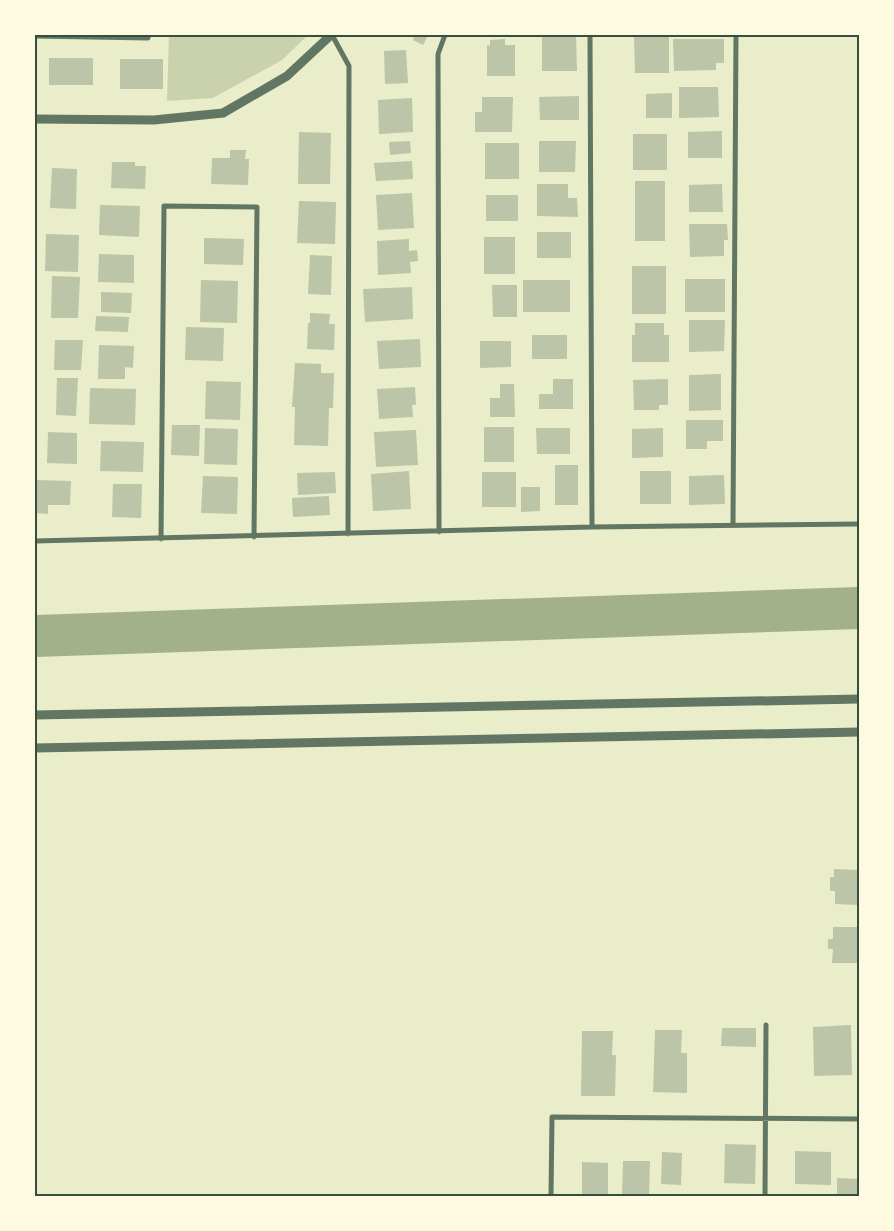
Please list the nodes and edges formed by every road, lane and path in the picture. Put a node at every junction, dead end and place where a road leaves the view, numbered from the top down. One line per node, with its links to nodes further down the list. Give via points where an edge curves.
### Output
1 (148, 35): 6 (street, via 148,38)
2 (331, 35): 7 (street, via 288,76 223,113 154,120); 12 (street, via 349,66)
3 (445, 35): 11 (street, via 438,54)
4 (590, 35): 10 (street)
5 (736, 35): 9 (street)
6 (35, 36)
7 (35, 120)
8 (859, 524): 9 (street)
9 (733, 525): 10 (street)
10 (592, 527): 11 (street)
11 (439, 532): 12 (street)
12 (348, 534): 13 (street)
13 (254, 537): 14 (street); 14 (street, via 257,207 164,206)
14 (161, 539): 15 (street)
15 (35, 541)
16 (859, 699): 17 (street)
17 (35, 715)
18 (859, 732): 19 (street)
19 (35, 748)
20 (766, 1025): 21 (street)
21 (766, 1118): 22 (street); 23 (street, via 552,1117); 24 (street)
22 (859, 1119)
23 (551, 1196)
24 (766, 1196)

